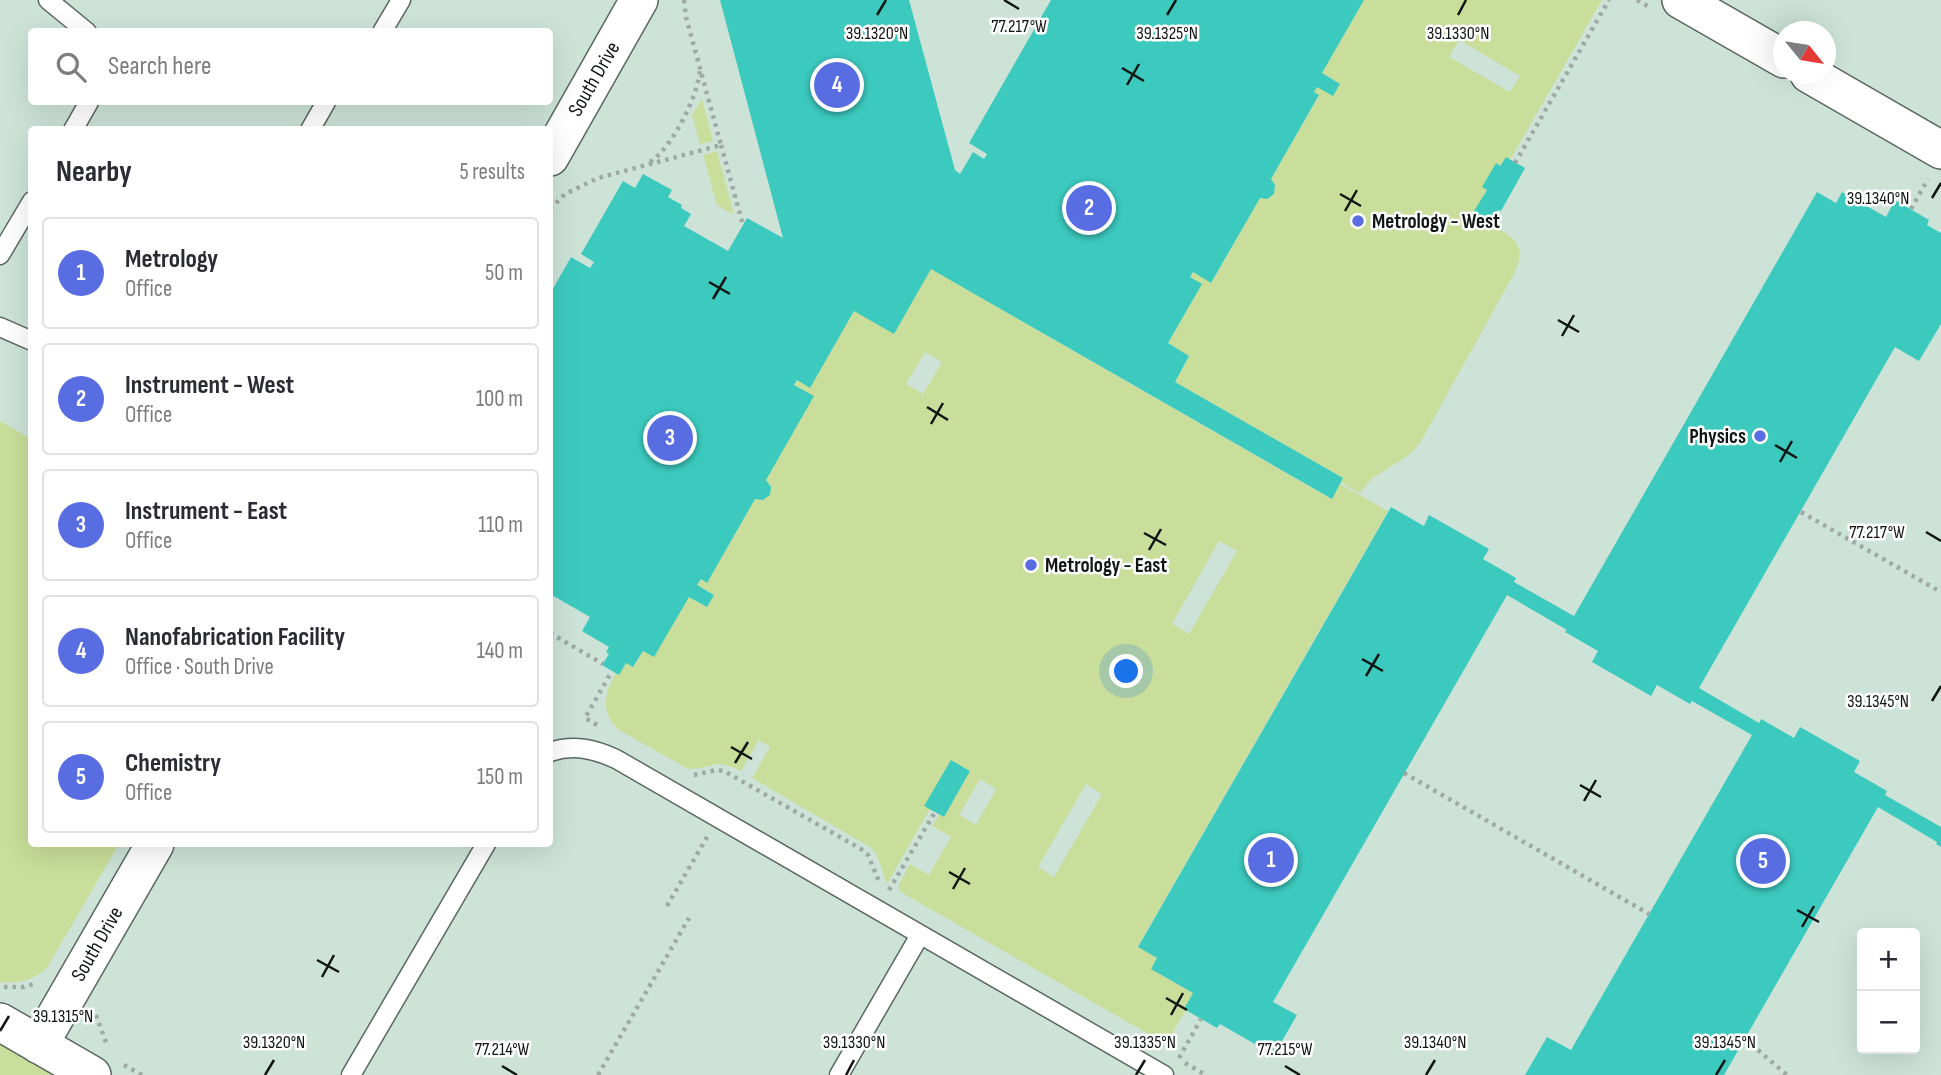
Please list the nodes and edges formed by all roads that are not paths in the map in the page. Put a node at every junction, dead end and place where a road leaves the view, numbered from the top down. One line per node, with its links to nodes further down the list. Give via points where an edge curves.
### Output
1 (48, 0): 5 (lane)
2 (401, 0): 6 (lane)
3 (639, 0): 13 (street, South Drive)
4 (1681, 0): 7 (street)
5 (82, 28)
6 (384, 28)
7 (1773, 53)
8 (1824, 84): 14 (street)
9 (87, 105): 11 (lane)
10 (324, 105): 12 (lane)
11 (75, 126)
12 (312, 126)
13 (553, 152)
14 (1937, 160)
15 (28, 208): 16 (lane)
16 (0, 255)
17 (0, 327): 18 (lane)
18 (28, 339)
19 (553, 751): 22 (lane, via 574,747 602,753)
20 (153, 847): 24 (street, South Drive)
21 (484, 847): 27 (lane)
22 (920, 934): 25 (lane); 28 (lane)
23 (0, 1022): 24 (street)
24 (39, 1045): 26 (street)
25 (1172, 1066)
26 (92, 1075)
27 (351, 1075)
28 (839, 1075)

